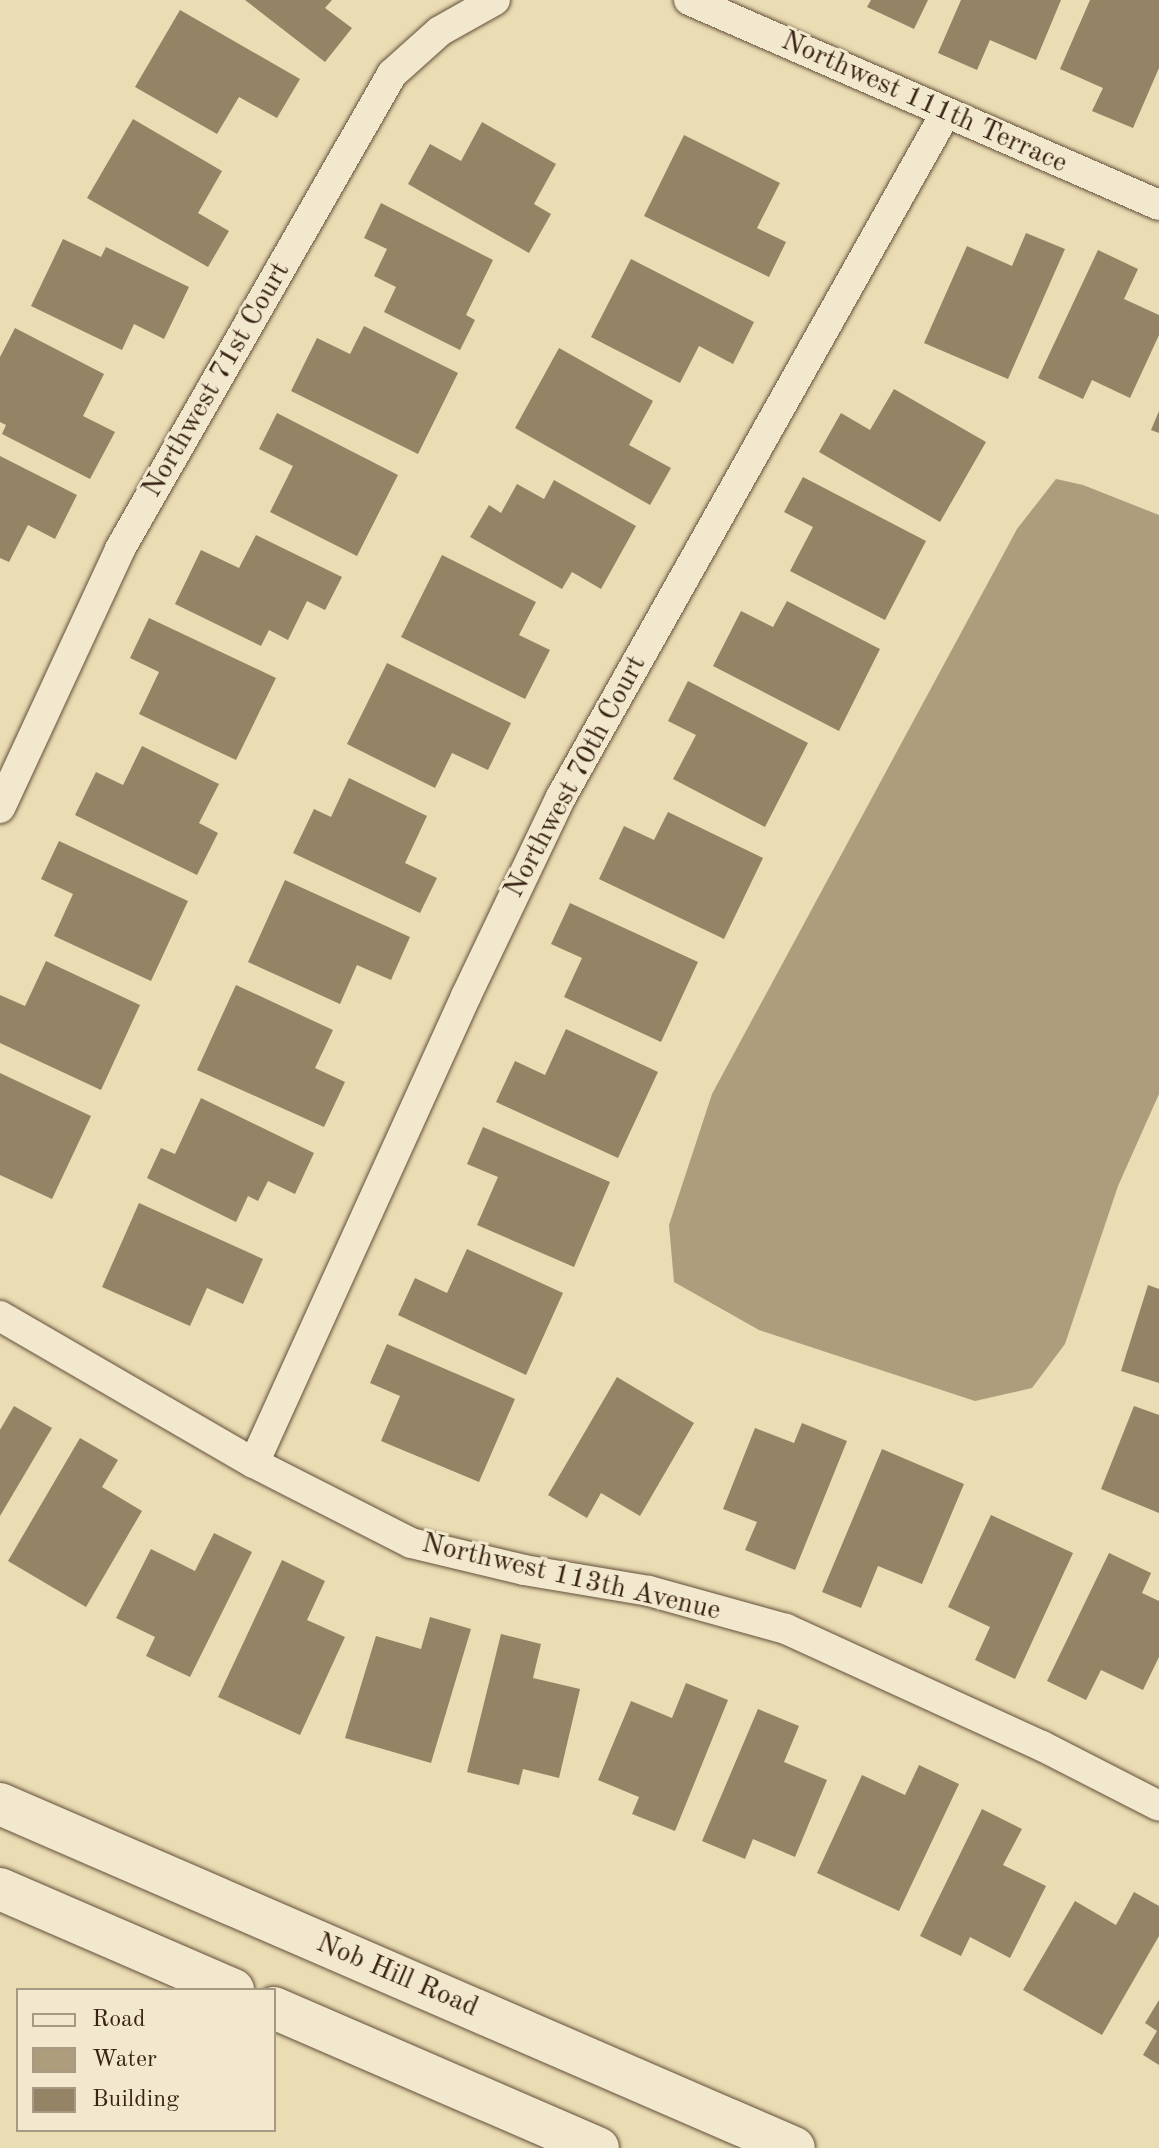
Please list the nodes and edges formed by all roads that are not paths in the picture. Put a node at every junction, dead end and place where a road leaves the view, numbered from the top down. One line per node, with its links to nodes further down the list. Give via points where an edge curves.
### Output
1 (495, 0): 5 (street, Northwest 71st Court, via 440,31 392,74 120,549)
2 (689, 0): 3 (street, Northwest 111th Terrace)
3 (945, 114): 4 (street, Northwest 111th Terrace); 7 (street, Northwest 70th Court, via 561,797)
4 (1159, 205)
5 (0, 808)
6 (0, 1316): 7 (street, Northwest 113th Avenue)
7 (254, 1463): 9 (street, Northwest 113th Avenue, via 411,1543 524,1570 649,1591 786,1629 1042,1746)
8 (0, 1804): 14 (main road, Nob Hill Road)
9 (1159, 1806)
10 (0, 1889): 11 (main road)
11 (228, 1988)
12 (276, 2009): 13 (main road)
13 (598, 2148)
14 (794, 2148)

